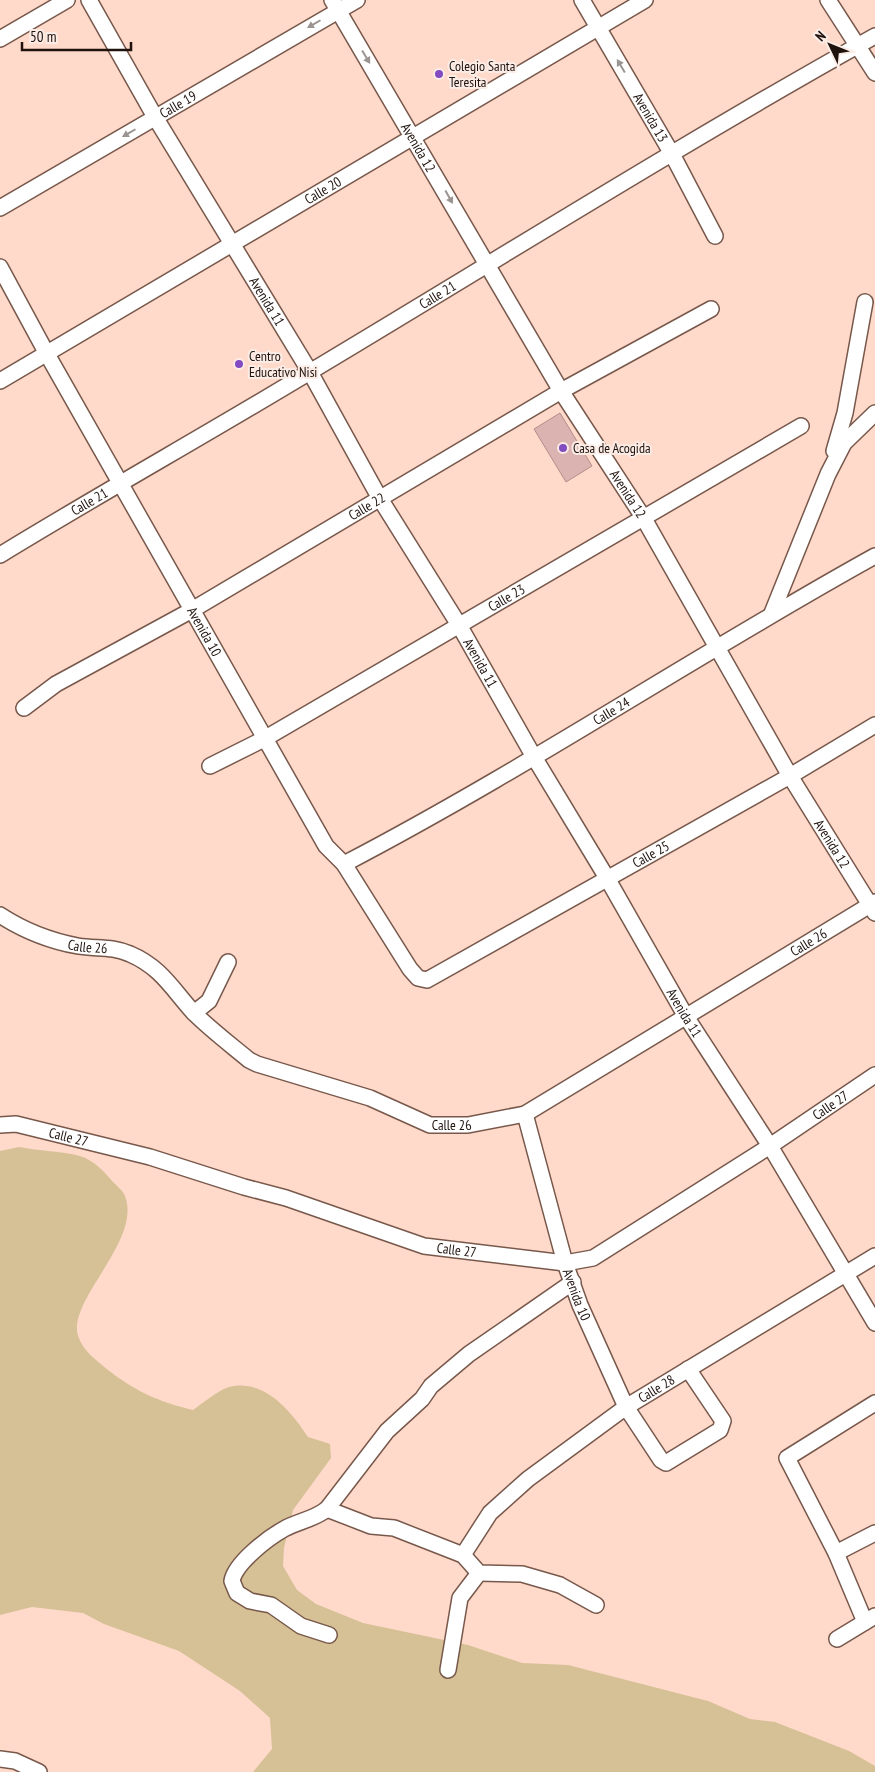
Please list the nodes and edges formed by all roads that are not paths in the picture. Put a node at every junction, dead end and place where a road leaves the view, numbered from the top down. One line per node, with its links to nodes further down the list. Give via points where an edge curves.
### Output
1 (67, 0): 10 (street)
2 (89, 0): 13 (street, Avenida 11)
3 (357, 0): 7 (street, Calle 19)
4 (582, 0): 8 (street, Avenida 13)
5 (645, 0): 8 (street, Calle 20)
6 (828, 0): 11 (street)
7 (336, 5): 13 (street, Calle 19, one-way to 13); 14 (street, Avenida 12, one-way to 14)
8 (598, 28): 14 (street, Calle 20); 15 (street, Avenida 13, one-way to 8)
9 (875, 36): 11 (street, Calle 21)
10 (0, 39)
11 (858, 46): 12 (street); 15 (street, Calle 21)
12 (875, 73)
13 (155, 117): 16 (street, Calle 19, one-way to 16); 18 (street, Avenida 11)
14 (414, 136): 18 (street, Calle 20); 19 (street, Avenida 12, one-way to 19)
15 (672, 154): 17 (street, Avenida 13); 19 (street, Calle 21)
16 (0, 208)
17 (715, 236)
18 (232, 243): 23 (street, Calle 20); 24 (street, Avenida 11)
19 (487, 265): 24 (street, Calle 21); 26 (street, Avenida 12)
20 (0, 267): 23 (street, Avenida 10)
21 (865, 302): 29 (street, via 846,413)
22 (711, 309): 26 (street, Calle 22)
23 (47, 354): 25 (street, Calle 20); 30 (street, Avenida 10)
24 (310, 372): 30 (street, Calle 21); 31 (street, Avenida 11)
25 (0, 381)
26 (561, 390): 31 (street, Calle 22); 32 (street, Avenida 12)
27 (875, 413): 29 (street, via 844,443)
28 (801, 426): 32 (street, Calle 23)
29 (828, 474): 36 (street)
30 (119, 482): 33 (street, Calle 21); 35 (street, Avenida 10)
31 (379, 497): 35 (street, Calle 22); 37 (street, Avenida 11)
32 (643, 517): 37 (street, Calle 23); 38 (street, Avenida 12)
33 (0, 554)
34 (875, 556): 36 (street, Calle 24)
35 (192, 610): 39 (street, Calle 22, via 56,684); 41 (street, Avenida 10)
36 (772, 613): 38 (street, Calle 24)
37 (458, 625): 41 (street, Calle 23); 42 (street, Avenida 11)
38 (716, 646): 42 (street, Calle 24); 44 (street, Avenida 12)
39 (24, 708)
40 (875, 725): 44 (street, Calle 25)
41 (264, 739): 43 (street, Calle 23); 45 (street, Avenida 10, via 326,846)
42 (534, 757): 45 (street, Calle 24); 46 (street, Avenida 11)
43 (210, 766)
44 (790, 776): 46 (street, Calle 25); 47 (street, Avenida 12)
45 (344, 864): 50 (street, Avenida 10, via 410,969 418,978)
46 (607, 878): 50 (street, Calle 25); 52 (street, Avenida 11)
47 (873, 907): 52 (street, Calle 26)
48 (0, 915): 51 (street, Calle 26, via 45,938 78,946 111,948 148,962)
49 (228, 962): 51 (street, via 209,1001)
50 (427, 980)
51 (194, 1013): 54 (street, Calle 26, via 257,1064 370,1098 430,1125 468,1125)
52 (686, 1016): 54 (street, Calle 26); 56 (street, Avenida 11)
53 (875, 1075): 56 (street, Calle 27)
54 (525, 1114): 58 (street, Avenida 10)
55 (0, 1125): 58 (street, Calle 27, via 16,1124 150,1157 286,1198 424,1246)
56 (770, 1146): 58 (street, Calle 27, via 592,1258); 59 (street, Avenida 11)
57 (875, 1256): 59 (street, Calle 28)
58 (564, 1262): 60 (street, Avenida 10)
59 (847, 1273): 61 (street, Avenida 11); 62 (street, Calle 28)
60 (573, 1282): 64 (street, Avenida 10, via 580,1305); 65 (street, via 469,1354 431,1386 422,1400 387,1430)
61 (875, 1323)
62 (688, 1368): 64 (street, Calle 28); 64 (street, Avenida 10, via 723,1421 720,1430 666,1462 661,1460)
63 (875, 1403): 67 (street, via 787,1458)
64 (626, 1407): 68 (street, Calle 28, via 528,1479 490,1513)
65 (326, 1509): 68 (street, via 370,1526 394,1528); 72 (street, via 317,1516 285,1528 262,1545 241,1564 232,1581 237,1593 250,1601 271,1605 301,1626)
66 (875, 1533): 67 (street)
67 (836, 1553): 71 (street)
68 (463, 1554): 69 (street)
69 (479, 1573): 70 (street, via 522,1574 560,1585); 74 (street, via 460,1598)
70 (596, 1605)
71 (870, 1619): 73 (street)
72 (329, 1635)
73 (837, 1639)
74 (448, 1670)
75 (0, 1759): 76 (street, via 15,1761)
76 (39, 1772)

